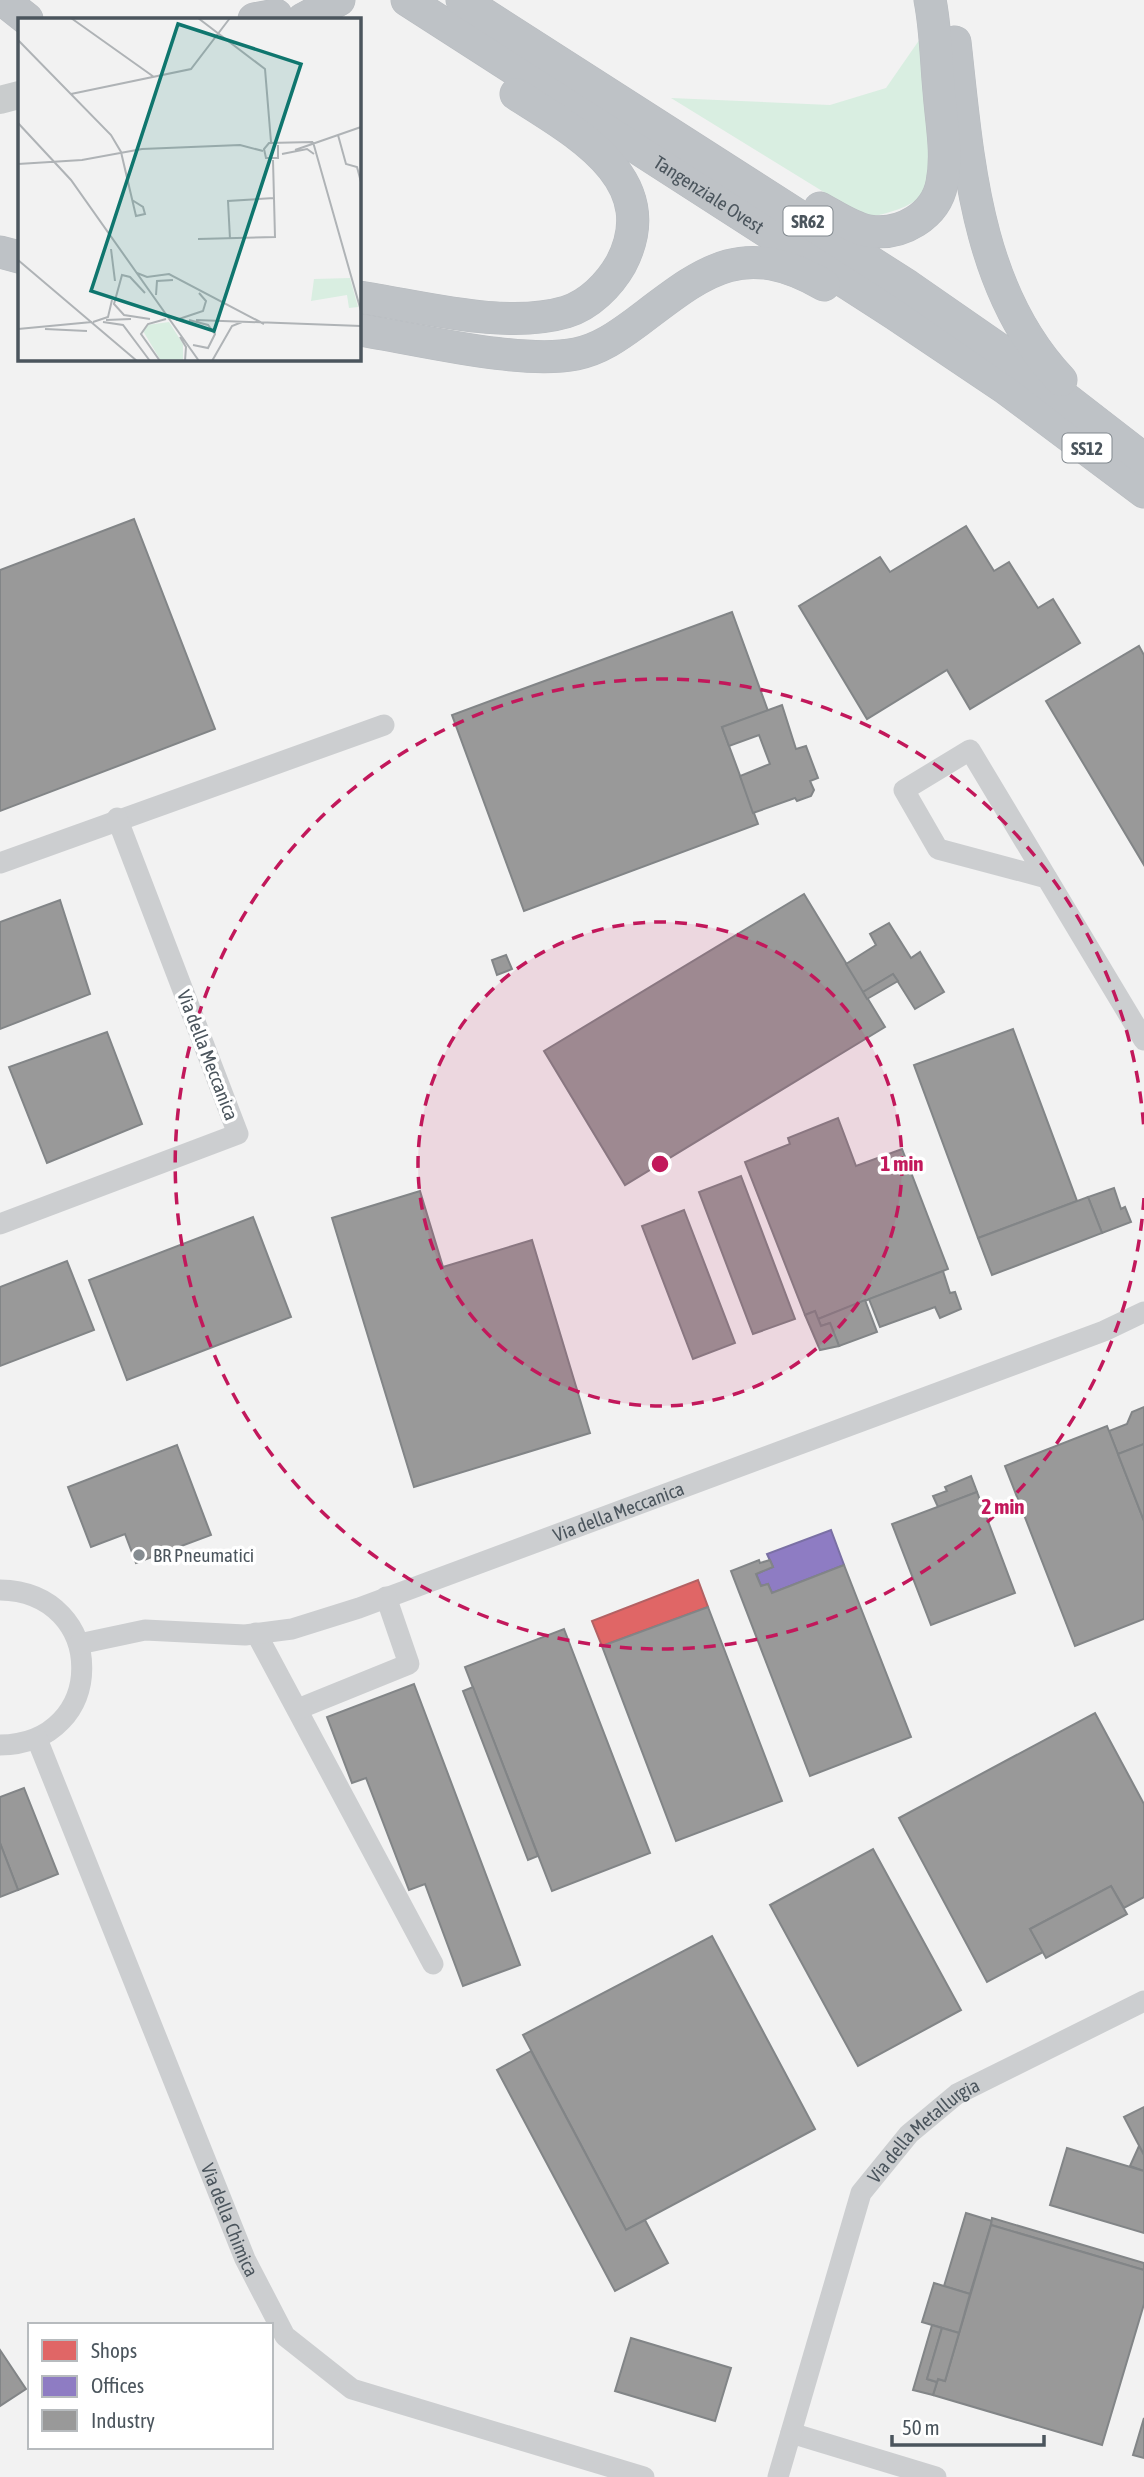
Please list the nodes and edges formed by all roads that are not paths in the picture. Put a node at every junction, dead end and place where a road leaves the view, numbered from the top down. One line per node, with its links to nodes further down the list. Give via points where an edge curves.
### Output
1 (3, 0): 8 (highway)
2 (323, 0): 9 (main road)
3 (339, 0): 9 (highway)
4 (462, 0): 10 (highway, Tangenziale Ovest / SR62)
5 (930, 0): 10 (highway, via 944,152 942,184 925,215 886,231 869,231 834,216)
6 (951, 0): 18 (highway, via 972,184 991,257 1040,355)
7 (410, 2): 15 (highway, via 477,68 589,141 603,155 624,185 632,233 609,282 567,312 490,317); 17 (highway, Tangenziale Ovest / SR62)
8 (26, 18)
9 (274, 18)
10 (491, 20): 18 (highway, Tangenziale Ovest / SR62, via 908,286)
11 (18, 95): 12 (main road)
12 (0, 100)
13 (0, 252): 14 (highway)
14 (18, 257)
15 (360, 297)
16 (360, 330): 17 (highway, via 518,355 578,354 616,337 703,273 748,263 788,269 817,280)
17 (1005, 388): 20 (highway, Tangenziale Ovest / SS12)
18 (1115, 437): 19 (highway, Tangenziale Ovest / SS12)
19 (1144, 459)
20 (1144, 492)
21 (384, 725): 22 (street)
22 (117, 818): 23 (street); 26 (street, Via della Meccanica, via 238,1134)
23 (0, 863)
24 (1047, 878): 24 (street, via 970,750 904,790 939,849); 25 (street)
25 (1144, 1040)
26 (0, 1224)
27 (1144, 1312): 29 (street, Via della Meccanica, via 1104,1331)
28 (0, 1590): 31 (street, via 17,1590 55,1608 70,1624)
29 (386, 1597): 30 (street, Via della Meccanica, via 292,1629); 32 (street, via 409,1664)
30 (256, 1633): 31 (street, Via della Meccanica, via 145,1630); 32 (street)
31 (79, 1644): 33 (street, via 82,1672 76,1699 60,1723)
32 (298, 1709): 35 (street)
33 (37, 1739): 34 (street); 38 (street, Via della Chimica, via 245,2259 285,2336 352,2389)
34 (0, 1745)
35 (433, 1964)
36 (1144, 2001): 37 (street, Via della Metallurgia, via 957,2094 909,2134 861,2193)
37 (791, 2433): 39 (street, Via della Metallurgia); 40 (street)
38 (644, 2477)
39 (778, 2477)
40 (936, 2477)

